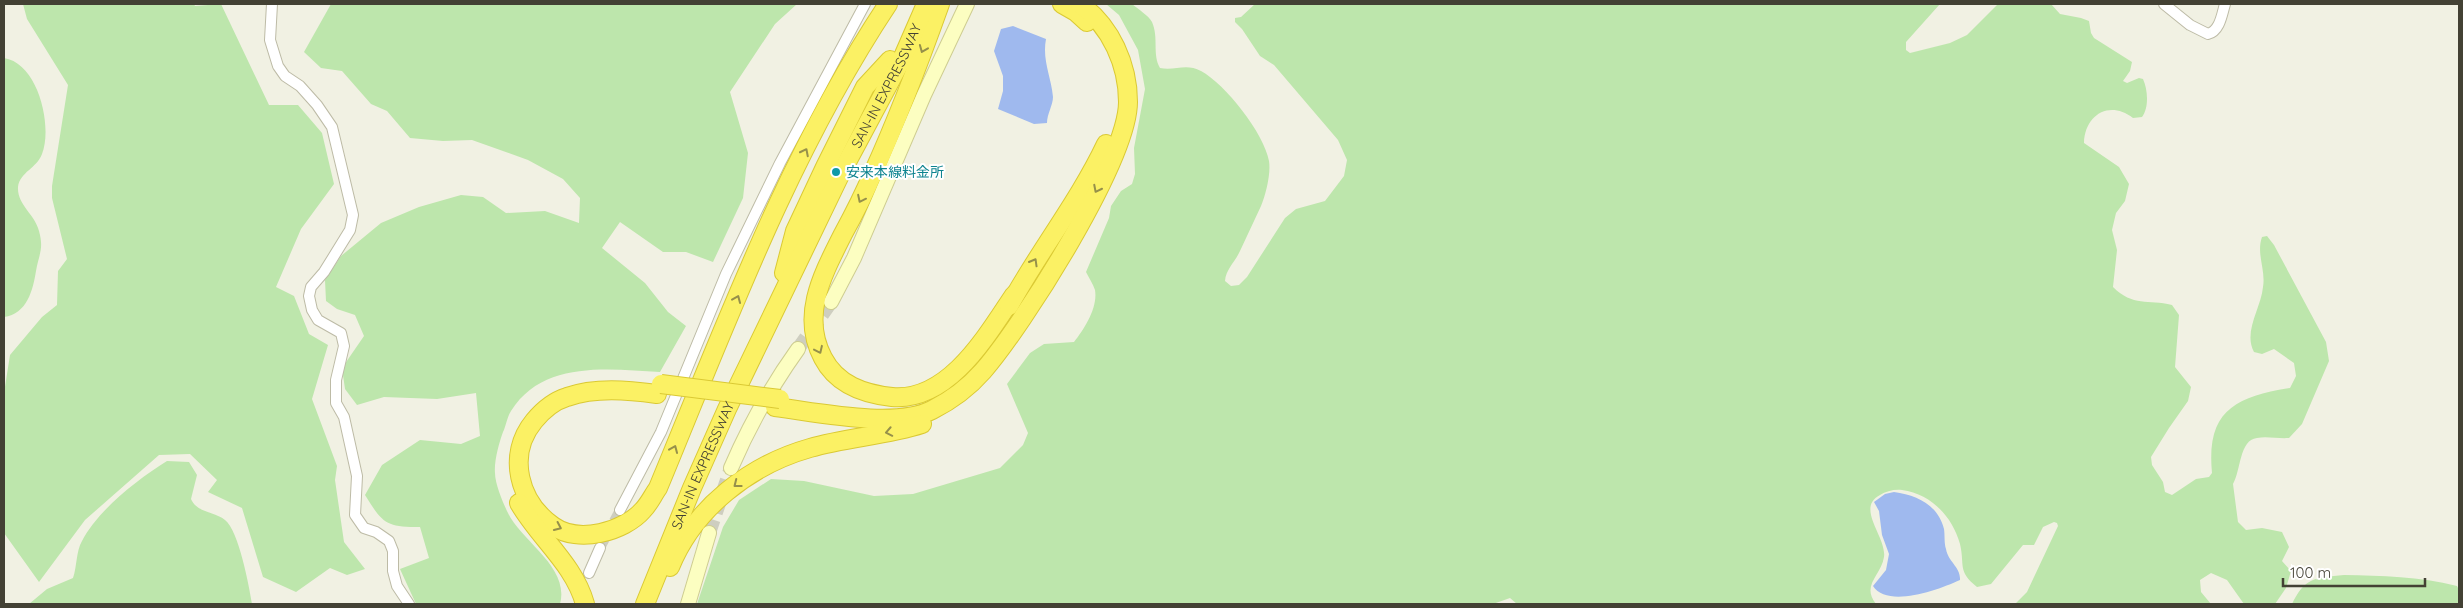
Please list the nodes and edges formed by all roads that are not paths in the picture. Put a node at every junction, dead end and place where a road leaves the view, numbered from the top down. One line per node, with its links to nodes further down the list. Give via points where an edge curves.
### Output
1 (272, 4): 25 (street, via 270,40 278,66 312,98 332,127 353,215 350,230 311,287 309,296 318,320 341,333 344,346 336,380 336,403 344,418 357,476 355,515 364,528 389,541 397,586)
2 (865, 4): 21 (street, via 776,171 726,274 661,432)
3 (888, 4): 18 (highway, one-way to 3, via 596,390 567,397 544,409 526,430 518,453 520,482 533,507 554,527 575,533 601,534 623,527 643,510 658,488 765,233 848,66)
4 (920, 4): 12 (highway, SAN-IN EXPRESSWAY)
5 (926, 4): 12 (highway, SAN-IN EXPRESSWAY)
6 (940, 4): 14 (highway, one-way to 14, via 874,172 825,268 814,299 812,325 816,346 828,368 848,385 870,395 905,398 946,380 982,342)
7 (967, 4): 16 (main road, via 854,258)
8 (1062, 4): 14 (highway, one-way to 8, via 1106,146 1117,112 1117,75 1109,52 1095,30)
9 (1080, 4): 15 (highway, one-way to 15, via 1101,24 1116,46 1125,73 1126,118 1097,190)
10 (2164, 4): 11 (street, via 2190,25 2208,34 2217,28)
11 (2225, 4)
12 (895, 62): 13 (highway, via 890,92 815,242); 13 (highway, via 865,87 821,175 795,231)
13 (782, 292): 27 (highway, SAN-IN EXPRESSWAY, via 692,488)
14 (1014, 295): 19 (highway, via 971,371 951,389 926,403 902,409 870,410)
15 (1032, 300): 19 (highway, via 983,370 961,392 930,411 903,418 874,418); 27 (highway, one-way to 27, via 991,377 967,402 935,420 907,429 811,448 776,460 746,477 706,512 690,532 661,589)
16 (830, 302)
17 (798, 350): 20 (main road, via 754,416)
18 (659, 389): 19 (highway); 26 (highway, via 618,381 568,387 531,409 516,429 508,468 513,493 526,515 568,568)
19 (778, 403)
20 (731, 468)
21 (620, 510)
22 (709, 533): 28 (main road)
23 (600, 548): 24 (street)
24 (588, 573)
25 (409, 604)
26 (585, 604)
27 (646, 604)
28 (688, 604)

